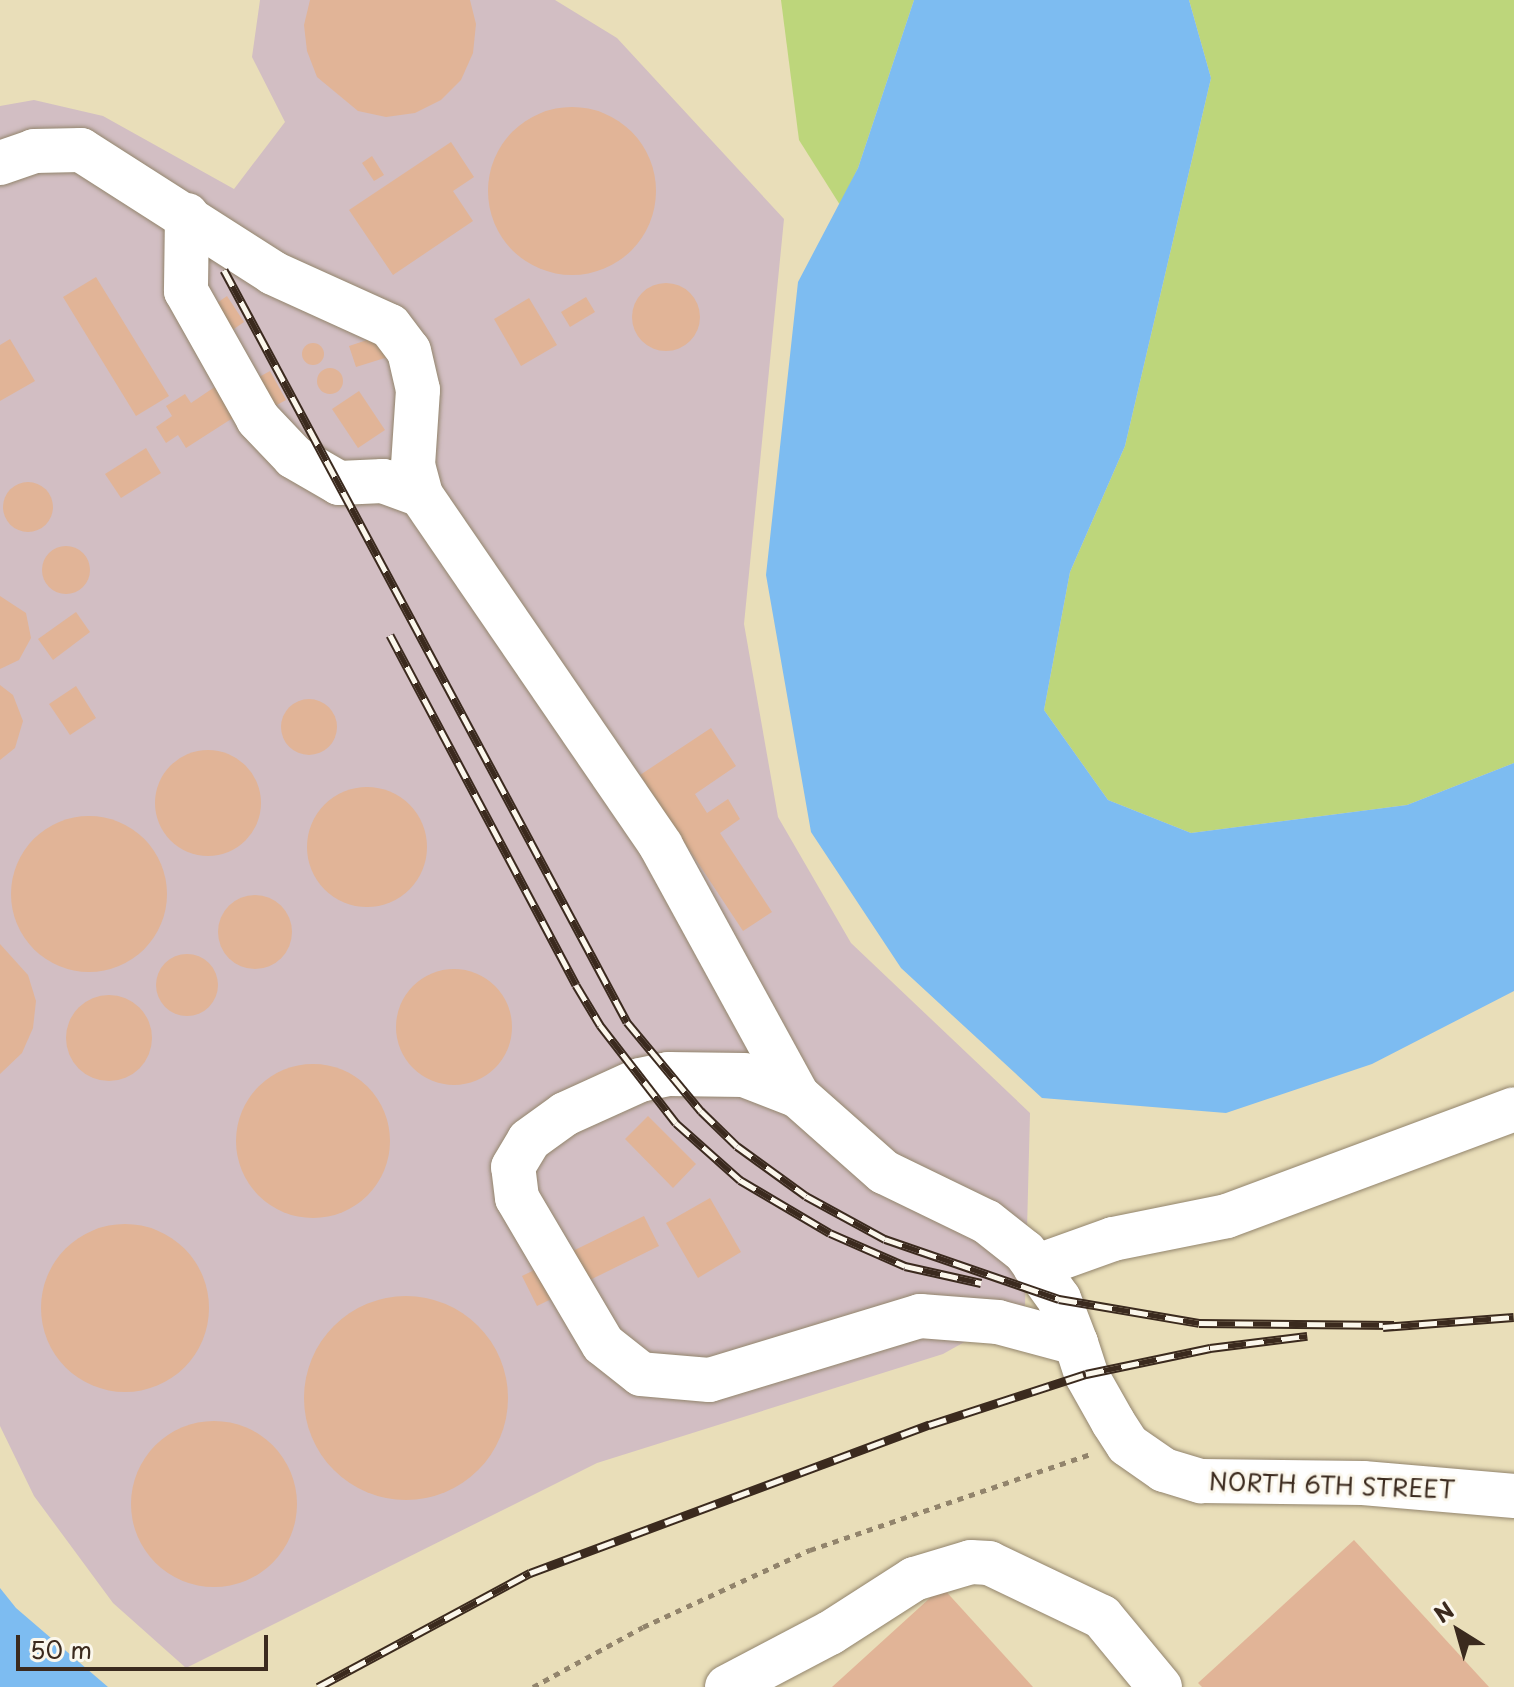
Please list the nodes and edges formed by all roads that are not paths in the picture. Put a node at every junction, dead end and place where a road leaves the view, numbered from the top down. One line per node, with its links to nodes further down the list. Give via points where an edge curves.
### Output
1 (0, 163): 2 (street, via 34,151 81,150)
2 (187, 215): 3 (street, via 273,273 390,326 409,351 418,390 413,465); 3 (street, via 186,291 258,419 294,457 339,483 383,481)
3 (421, 495): 4 (street, via 661,846)
4 (798, 1096): 6 (street, NORTH 6TH STREET, via 884,1172 987,1222); 7 (street, via 744,1075 668,1074 615,1090 565,1114 529,1140 513,1167 517,1198 603,1344 641,1374 709,1380 920,1316 998,1322)
5 (1514, 1109): 6 (street, via 1227,1216 1113,1239)
6 (1035, 1267): 7 (street, NORTH 6TH STREET, via 1059,1299)
7 (1081, 1359): 8 (street, NORTH 6TH STREET, via 1119,1433 1153,1464 1201,1481 1363,1483)
8 (1514, 1496)
9 (727, 1687): 10 (street, via 830,1633 914,1579 971,1562 989,1563 1102,1617)
10 (1160, 1687)

